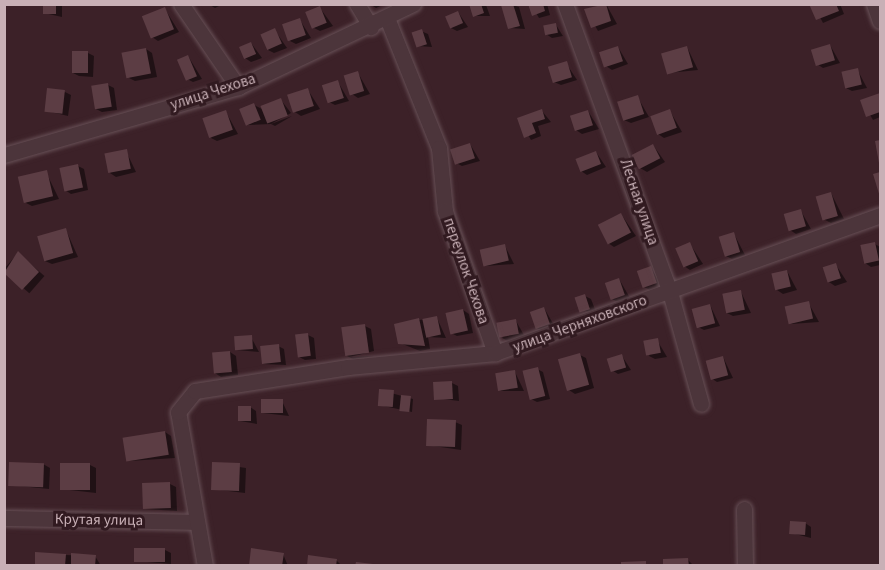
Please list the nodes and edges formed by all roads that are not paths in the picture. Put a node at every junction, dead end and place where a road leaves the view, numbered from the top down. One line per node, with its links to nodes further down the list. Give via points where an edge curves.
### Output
1 (181, 4): 9 (street)
2 (357, 4): 8 (street)
3 (413, 4): 6 (street, улица Чехова)
4 (565, 4): 12 (street, Лесная улица)
5 (874, 4): 7 (street)
6 (387, 18): 8 (street, улица Чехова); 13 (street, переулок Чехова, via 439,148 445,211)
7 (880, 21)
8 (371, 27): 9 (street, улица Чехова)
9 (238, 87): 10 (street, улица Чехова)
10 (4, 155)
11 (880, 215): 12 (street, улица Черняховского)
12 (670, 292): 13 (street, улица Черняховского); 14 (street, Лесная улица)
13 (495, 353): 17 (street, улица Черняховского, via 348,367 195,391 178,412)
14 (702, 404)
15 (744, 509): 19 (street)
16 (4, 518): 17 (street, Крутая улица)
17 (193, 522): 18 (street)
18 (205, 566)
19 (745, 566)

